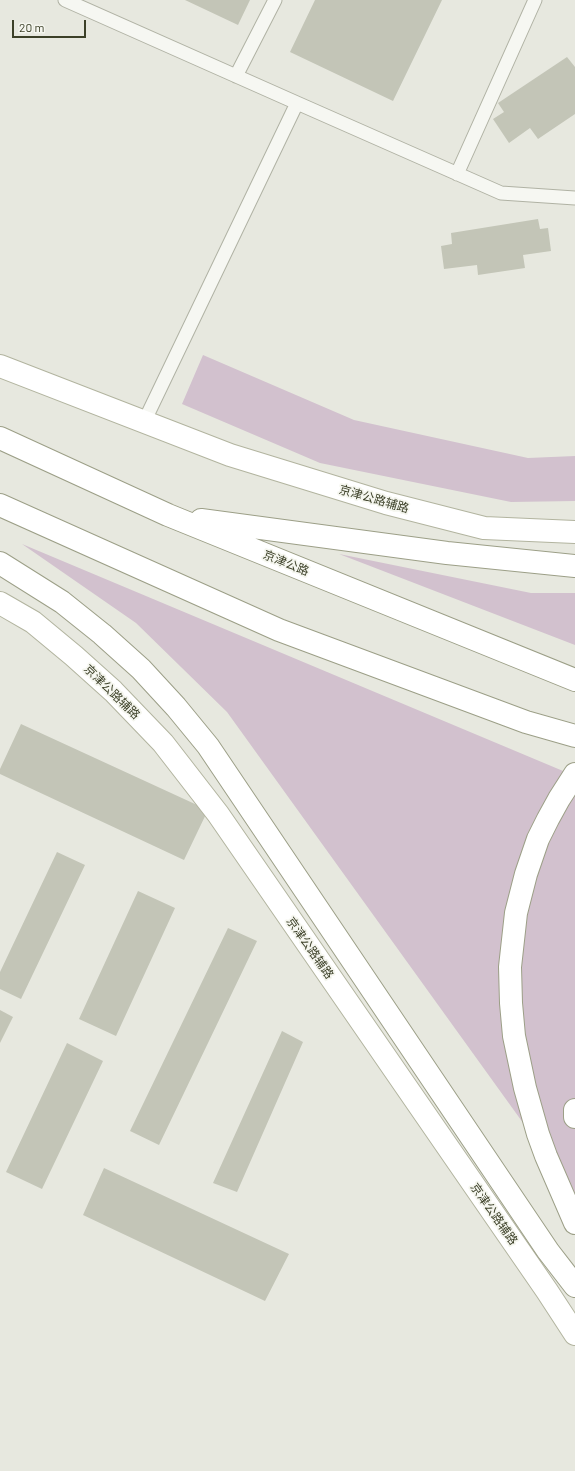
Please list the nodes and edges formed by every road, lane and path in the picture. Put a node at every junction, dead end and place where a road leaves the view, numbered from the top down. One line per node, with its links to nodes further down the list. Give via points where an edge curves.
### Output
1 (65, 0): 4 (lane)
2 (275, 0): 4 (lane)
3 (535, 0): 6 (lane)
4 (236, 76): 5 (lane)
5 (297, 103): 6 (lane); 9 (lane)
6 (458, 174): 7 (lane, via 501,193)
7 (575, 198)
8 (0, 366): 9 (main road, 京津公路辅路)
9 (144, 422): 13 (main road, 京津公路辅路, via 230,455 386,503 484,528)
10 (0, 438): 12 (main road, 京津公路)
11 (0, 505): 18 (main road, via 279,630)
12 (168, 515): 15 (main road, via 447,553); 17 (main road, 京津公路)
13 (575, 532)
14 (0, 563): 25 (main road, via 62,602 102,634 141,669 208,746 539,1237)
15 (575, 566)
16 (0, 603): 26 (main road, 京津公路辅路, via 33,622 74,656 113,691 163,743 218,814)
17 (575, 680)
18 (526, 722): 19 (main road); 20 (main road)
19 (575, 736)
20 (575, 749)
21 (575, 774): 24 (main road, via 538,839 526,874 516,913 510,967 514,1031 525,1088 546,1156)
22 (575, 1110): 23 (main road)
23 (575, 1117)
24 (575, 1223)
25 (575, 1286)
26 (575, 1334)

